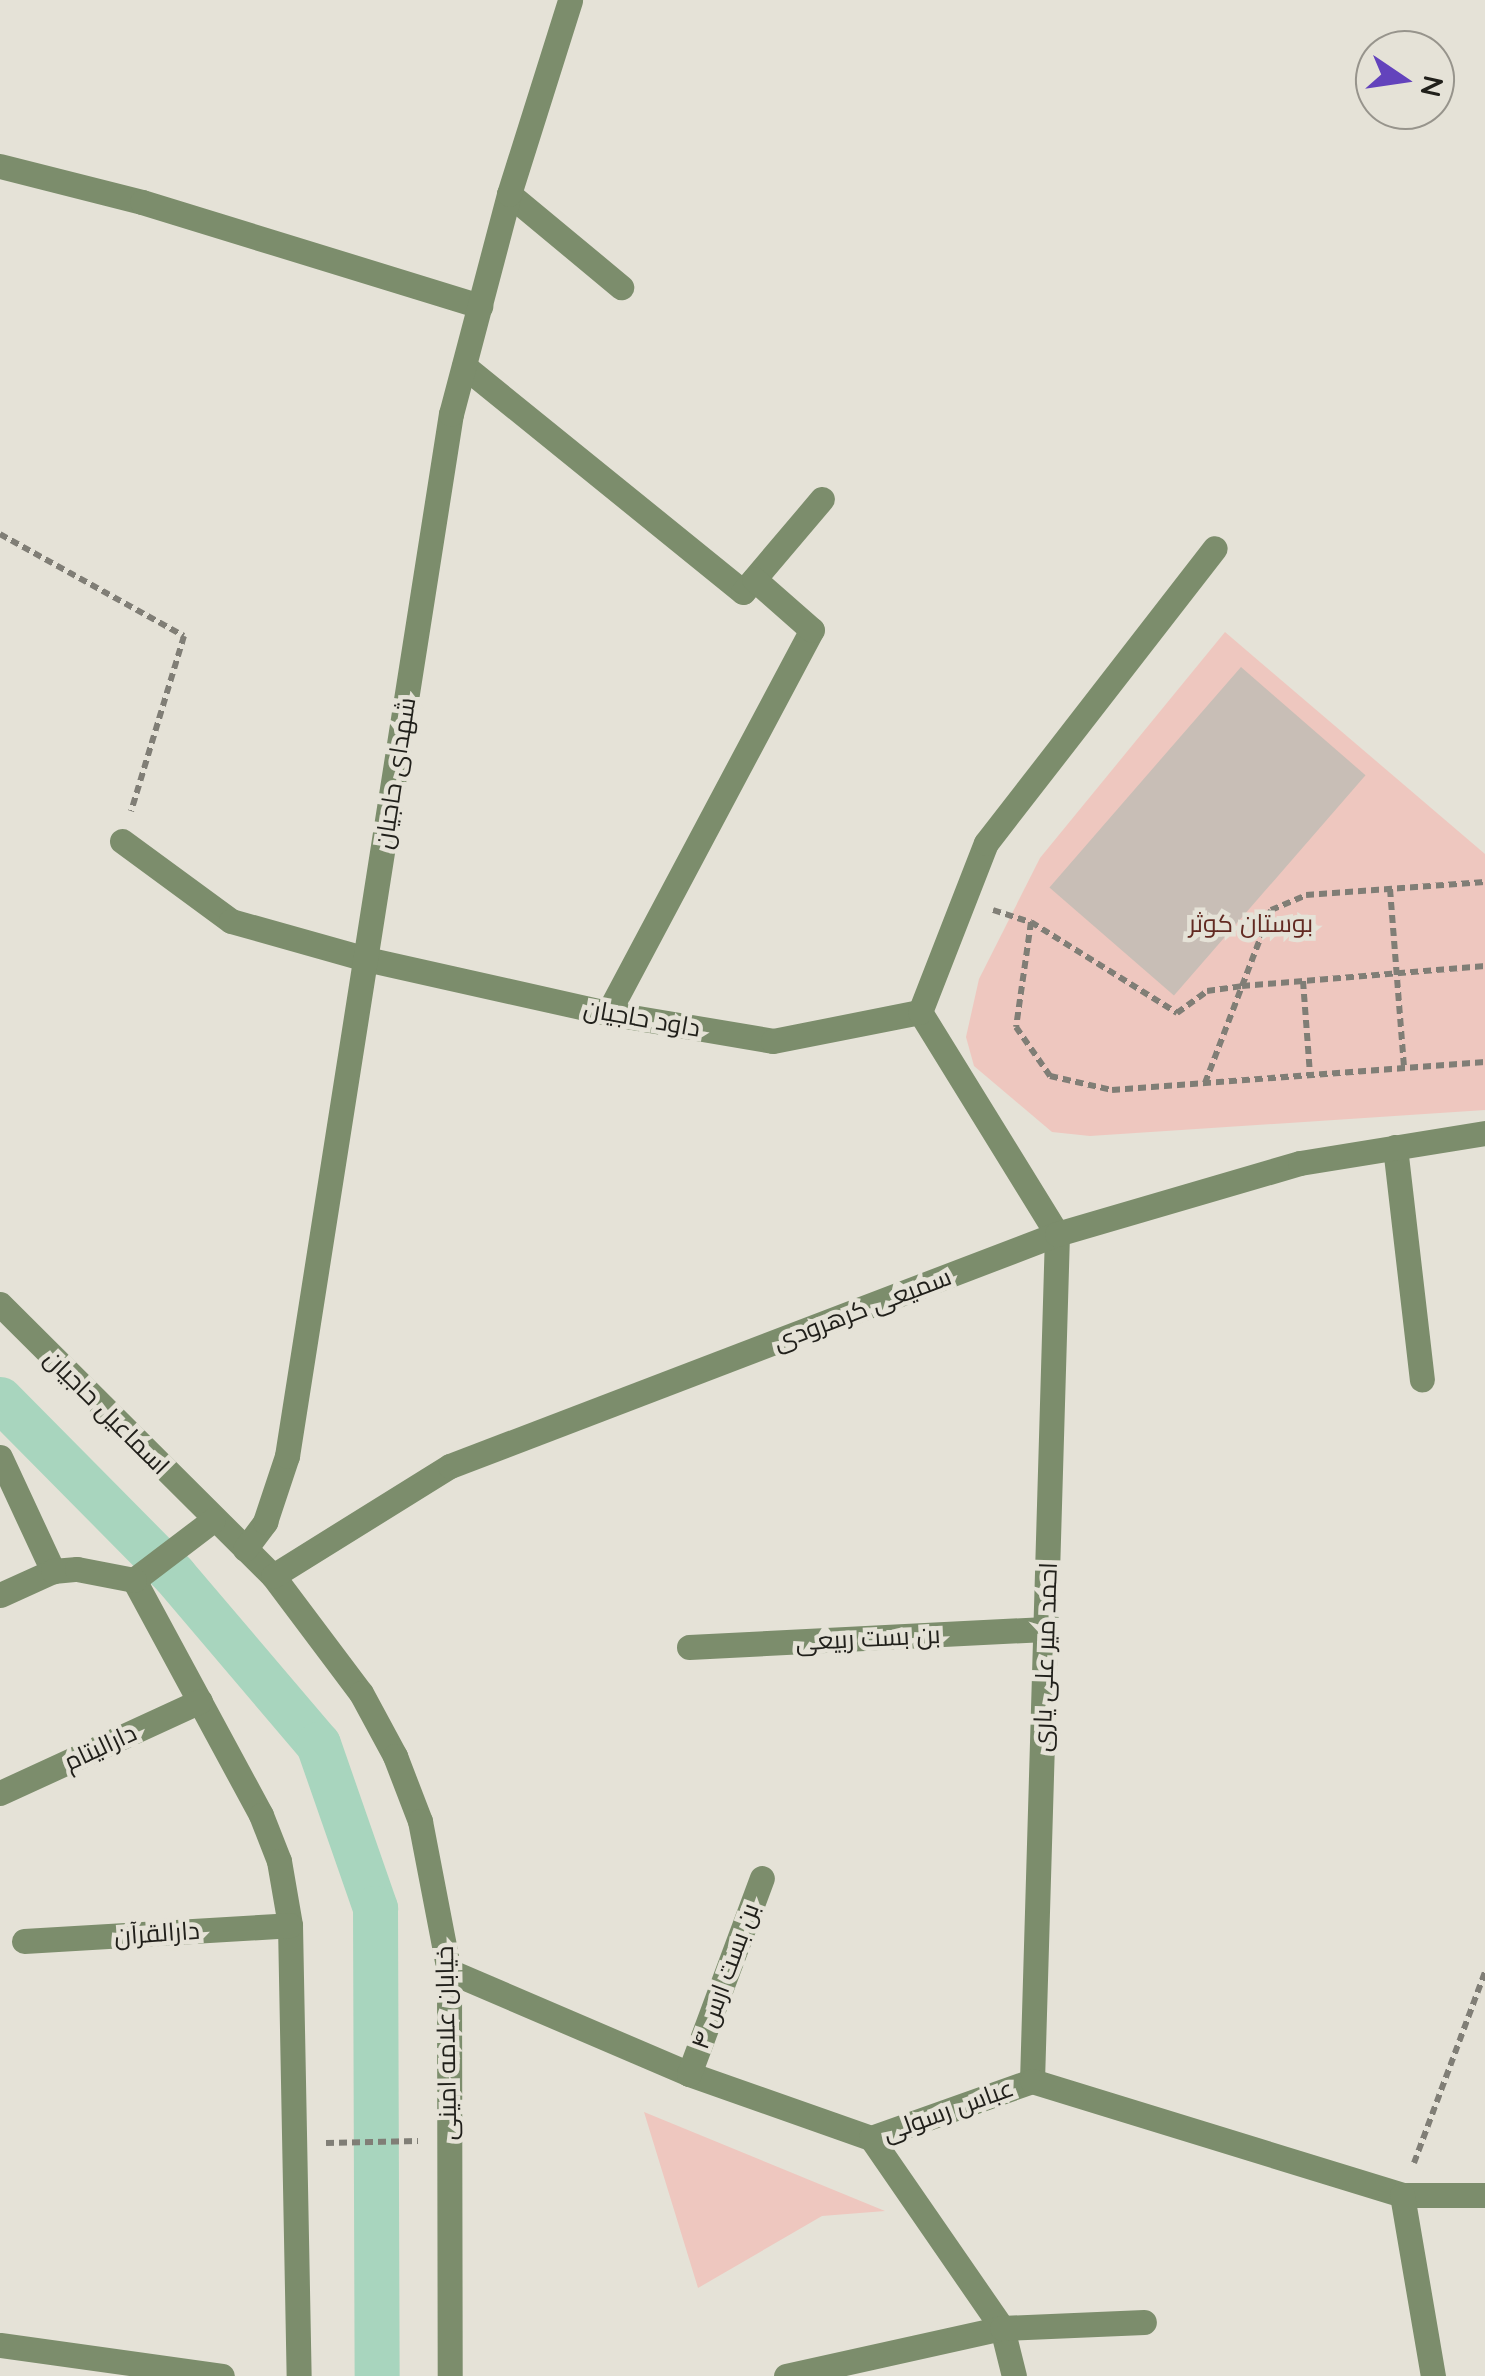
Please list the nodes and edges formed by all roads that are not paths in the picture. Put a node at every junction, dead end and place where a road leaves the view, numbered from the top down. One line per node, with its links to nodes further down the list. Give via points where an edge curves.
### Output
1 (570, 0): 3 (street, شهدای حاجیان)
2 (0, 166): 5 (street, via 142,202)
3 (509, 194): 4 (street); 5 (street, شهدای حاجیان)
4 (621, 287)
5 (480, 306): 6 (street, شهدای حاجیان)
6 (464, 366): 9 (street, via 744,592); 11 (street, شهدای حاجیان)
7 (822, 499): 9 (street)
8 (1215, 548): 12 (street, via 986,843)
9 (754, 580): 13 (street, via 812,630)
10 (122, 840): 11 (street, داود حاجیان, via 230,921)
11 (366, 959): 13 (street, داود حاجیان); 21 (street, شهدای حاجیان, via 287,1456 265,1522)
12 (920, 1012): 13 (street, داود حاجیان, via 772,1041); 16 (street)
13 (608, 1013)
14 (1485, 1133): 15 (street, سمیعی کرهرودی)
15 (1395, 1147): 16 (street, سمیعی کرهرودی, via 1300,1162); 18 (street)
16 (1057, 1234): 23 (street, سمیعی کرهرودی, via 450,1466); 26 (street, احمد میر علی یاری)
17 (0, 1304): 20 (street, اسماعیل حاجیان)
18 (1422, 1379)
19 (0, 1457): 22 (street)
20 (213, 1520): 21 (street, اسماعیل حاجیان); 24 (street)
21 (245, 1549): 23 (street, خیابان علامه امینی)
22 (52, 1571): 24 (street, via 77,1568); 25 (street)
23 (273, 1576): 33 (street, خیابان علامه امینی, via 361,1693 394,1756 420,1821)
24 (134, 1580): 28 (street)
25 (0, 1595)
26 (1046, 1629): 27 (street, بن بست ربیعی); 35 (street, احمد میر علی یاری)
27 (689, 1647)
28 (200, 1701): 29 (street, دارالیتام); 31 (street, via 261,1814 279,1861)
29 (0, 1793)
30 (762, 1878): 34 (street, بن بست ارس ۴)
31 (290, 1924): 32 (street, دارالقرآن); 43 (street)
32 (24, 1942)
33 (449, 1971): 34 (street, عباس رسولی); 44 (street, خیابان علامه امینی)
34 (689, 2074): 36 (street, عباس رسولی)
35 (1032, 2080): 36 (street, عباس رسولی); 38 (street, عباس رسولی)
36 (871, 2138): 40 (street)
37 (1485, 2194): 38 (street, عباس رسولی)
38 (1402, 2195): 47 (street)
39 (1144, 2322): 40 (street)
40 (1002, 2328): 45 (street); 46 (street)
41 (0, 2345): 42 (street)
42 (222, 2376)
43 (299, 2376)
44 (450, 2376)
45 (786, 2376)
46 (1014, 2376)
47 (1433, 2376)

